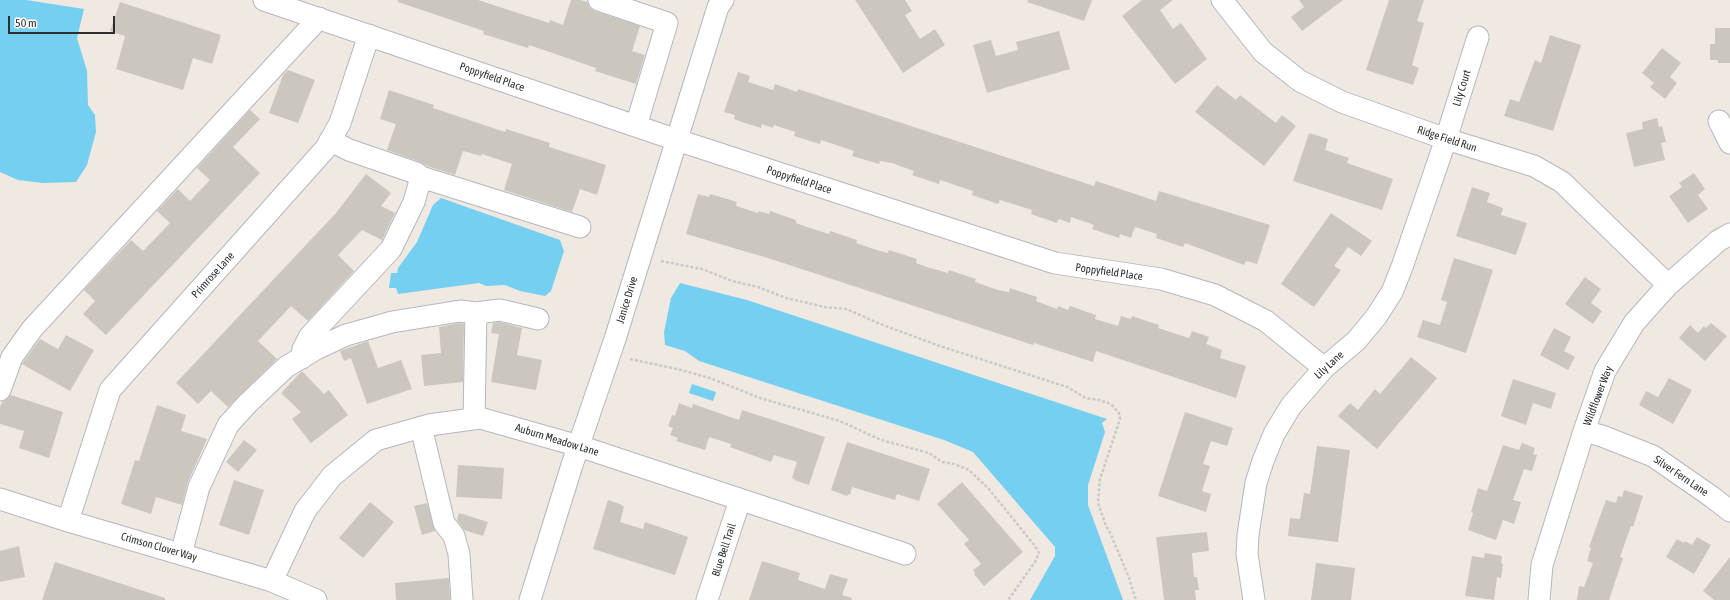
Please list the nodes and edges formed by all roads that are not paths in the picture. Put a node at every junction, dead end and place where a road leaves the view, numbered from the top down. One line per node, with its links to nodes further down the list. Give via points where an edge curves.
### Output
1 (264, 0): 5 (street, Poppyfield Place)
2 (599, 0): 9 (street, via 667,23)
3 (723, 0): 12 (street, Janice Drive, via 718,7)
4 (1222, 0): 10 (street, Ridge Field Run, via 1263,52 1300,81 1342,102)
5 (319, 18): 6 (street, Poppyfield Place); 22 (street, via 32,329 12,357)
6 (369, 35): 9 (street, Poppyfield Place); 11 (street, Primrose Lane, via 340,123)
7 (1478, 37): 10 (street, Lily Court)
8 (1719, 121): 13 (street)
9 (636, 126): 12 (street, Poppyfield Place)
10 (1446, 139): 17 (street, Ridge Field Run, via 1534,166 1562,182); 21 (street, Lily Lane, via 1392,292 1356,341)
11 (330, 140): 14 (street, via 349,150); 30 (street, Primrose Lane, via 326,148 110,390)
12 (676, 140): 21 (street, Poppyfield Place, via 1055,263 1161,279 1215,295 1266,321); 26 (street, Janice Drive)
13 (1730, 143)
14 (421, 177): 15 (street); 20 (street, via 414,202 391,249 310,336 303,349)
15 (580, 227)
16 (1730, 234): 17 (street, Wildflower Way, via 1718,241)
17 (1668, 285): 25 (street, Wildflower Way, via 1634,323 1605,371)
18 (476, 313): 19 (street, via 500,310); 20 (street, via 460,311 392,322 346,335); 23 (street)
19 (538, 319)
20 (302, 358): 31 (street, via 286,366 228,425 199,487)
21 (1324, 368): 38 (street, Lily Lane, via 1288,411 1274,434 1256,483 1248,530 1247,554)
22 (0, 390)
23 (474, 419): 24 (street, Auburn Meadow Lane); 26 (street, Auburn Meadow Lane, via 480,418)
24 (421, 428): 33 (street, Auburn Meadow Lane, via 376,440 332,476 305,511); 35 (street, via 444,523 454,536 459,554)
25 (1584, 431): 29 (street, Silver Fern Lane, via 1653,456); 39 (street, Wildflower Way, via 1542,566)
26 (579, 446): 28 (street, Auburn Meadow Lane); 36 (street, Janice Drive)
27 (0, 499): 30 (street, Crimson Clover Way)
28 (740, 500): 32 (street, Auburn Meadow Lane); 37 (street, Blue Bell Trail)
29 (1730, 511)
30 (68, 521): 31 (street, Crimson Clover Way)
31 (182, 554): 33 (street, Crimson Clover Way)
32 (905, 554)
33 (272, 581): 34 (street, Crimson Clover Way)
34 (316, 600)
35 (462, 600)
36 (530, 600)
37 (707, 600)
38 (1254, 600)
39 (1539, 600)

